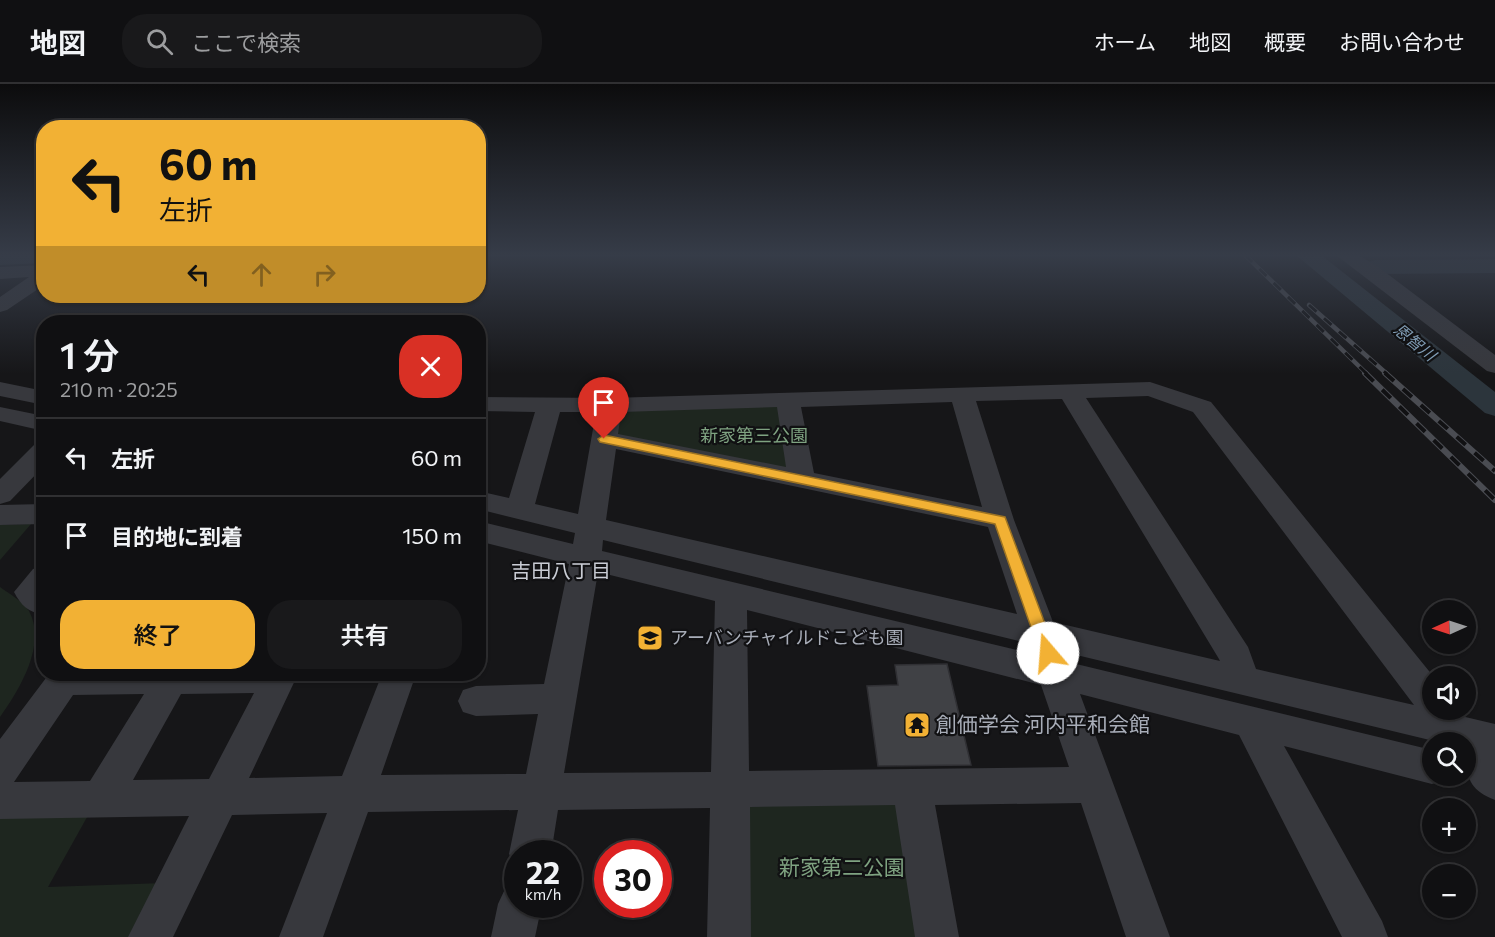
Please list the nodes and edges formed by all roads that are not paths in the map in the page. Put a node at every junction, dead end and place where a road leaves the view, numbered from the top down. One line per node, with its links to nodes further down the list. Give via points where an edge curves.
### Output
1 (16, 295): 3 (street)
2 (1402, 295): 4 (street)
3 (0, 306)
4 (1495, 366)
5 (0, 389): 7 (street)
6 (1070, 392): 8 (street); 37 (street, via 1236,657); 38 (street, via 1150,389 1202,407)
7 (36, 396)
8 (962, 396): 9 (street); 25 (street)
9 (788, 399): 12 (street); 19 (street)
10 (486, 404): 11 (street)
11 (550, 404): 12 (street); 22 (street)
12 (610, 405): 15 (street)
13 (1, 415): 14 (street)
14 (36, 422)
15 (604, 439): 19 (street); 27 (street)
16 (36, 456): 18 (street)
17 (36, 457): 20 (street)
18 (0, 464)
19 (801, 479): 25 (street)
20 (0, 495)
21 (486, 502): 22 (street)
22 (519, 510): 27 (street)
23 (36, 514): 24 (street)
24 (0, 515)
25 (1000, 520): 31 (street)
26 (486, 532): 27 (street)
27 (588, 542): 29 (street); 31 (street); 39 (street)
28 (36, 586): 30 (street, via 30,592)
29 (731, 593): 32 (street); 52 (street)
30 (36, 599)
31 (1042, 634): 32 (street); 37 (street)
32 (1054, 672): 41 (street); 50 (street)
33 (63, 681): 47 (street)
34 (170, 681): 56 (street)
35 (278, 681): 55 (street)
36 (396, 681): 54 (street)
37 (1242, 681): 42 (street)
38 (1422, 688)
39 (559, 698): 40 (street); 53 (street)
40 (476, 701)
41 (1250, 721): 46 (street); 66 (street)
42 (1456, 732)
43 (1476, 736): 44 (street)
44 (1495, 740)
45 (1476, 758): 49 (street)
46 (1422, 764)
47 (0, 770)
48 (1476, 777): 49 (street)
49 (1495, 782)
50 (1094, 785): 51 (street); 65 (street)
51 (912, 788): 52 (street); 64 (street)
52 (730, 789): 53 (street); 63 (street)
53 (542, 793): 54 (street); 58 (street)
54 (355, 794): 55 (street); 61 (street)
55 (221, 797): 56 (street); 60 (street)
56 (101, 799): 57 (street)
57 (0, 801)
58 (533, 840)
59 (517, 918): 62 (street)
60 (150, 937)
61 (301, 937)
62 (513, 937)
63 (729, 937)
64 (937, 937)
65 (1148, 937)
66 (1366, 937)

